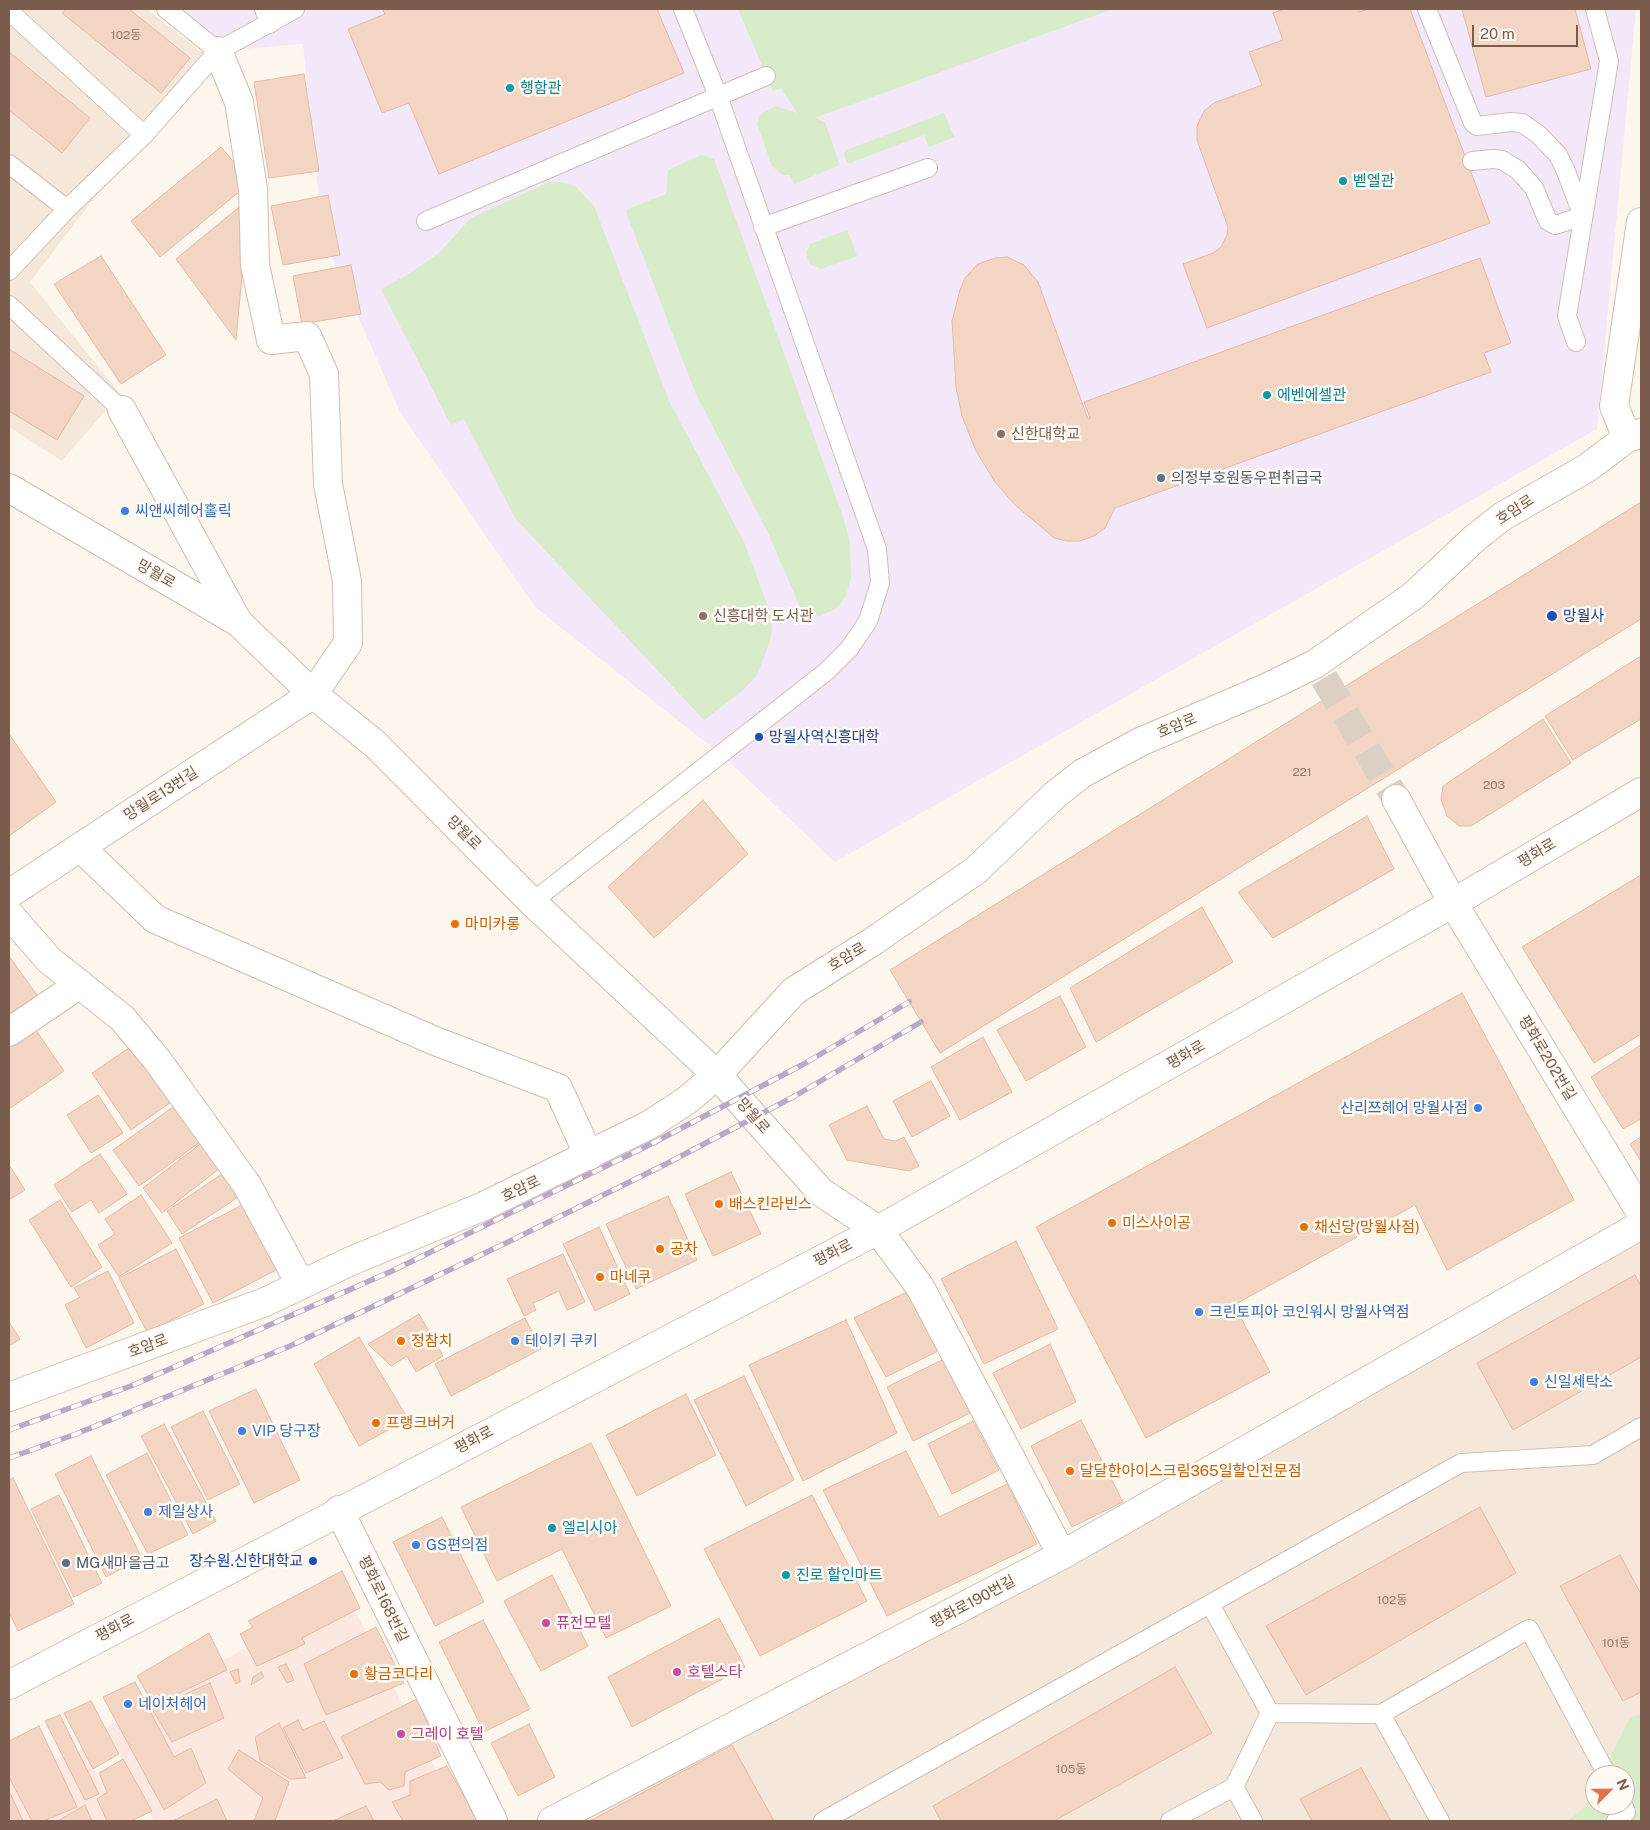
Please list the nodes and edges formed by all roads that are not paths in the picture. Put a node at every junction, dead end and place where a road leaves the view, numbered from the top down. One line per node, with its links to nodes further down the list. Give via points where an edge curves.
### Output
1 (166, 9): 8 (lane)
2 (294, 9): 7 (lane)
3 (683, 9): 10 (lane)
4 (1427, 9): 16 (lane, via 1472,123 1477,126 1522,123 1538,134 1558,155)
5 (1595, 9): 16 (lane, via 1609,61)
6 (9, 11): 11 (lane)
7 (267, 16): 8 (lane)
8 (218, 51): 11 (lane); 27 (street, via 239,102 253,189 255,265 272,340 307,336 324,374 328,484 348,581 348,643)
9 (766, 76): 10 (lane)
10 (718, 96): 17 (lane); 19 (lane)
11 (144, 136): 15 (lane)
12 (1472, 161): 16 (lane, via 1484,158 1502,160 1518,170 1534,188 1548,221 1555,225)
13 (9, 164): 15 (lane)
14 (928, 168): 19 (lane)
15 (67, 209): 20 (lane)
16 (1583, 216): 22 (lane, via 1567,316)
17 (426, 221)
18 (1641, 222): 24 (street, via 1614,406)
19 (763, 227): 32 (lane, via 877,549 880,583 875,602 868,621 827,671)
20 (9, 271)
21 (9, 305): 23 (lane)
22 (1576, 342)
23 (122, 410): 26 (street)
24 (1634, 436): 37 (street, 호암로, via 1587,468 1504,516 1320,671 1268,687 1140,742 1083,773 1056,794 975,871 794,991)
25 (9, 488): 26 (street, 망월로)
26 (238, 622): 27 (street, 망월로)
27 (313, 694): 30 (street, 망월로13번길); 32 (street, 망월로, via 375,744)
28 (1641, 792): 33 (street, 평화로)
29 (1396, 799): 33 (street, 평화로202번길)
30 (80, 847): 31 (street, 망월로13번길); 38 (street, via 155,918 435,1041 558,1088)
31 (9, 894)
32 (532, 902): 37 (street, 망월로)
33 (1453, 903): 39 (street, 평화로202번길); 41 (street, 평화로)
34 (9, 914): 35 (street, via 49,960)
35 (80, 984): 36 (street); 42 (street, via 122,1018 174,1083 247,1185)
36 (9, 1032)
37 (717, 1075): 38 (street, 호암로, via 650,1125); 41 (street, 망월로, via 821,1192)
38 (589, 1156): 42 (street, 호암로, via 484,1206)
39 (1641, 1213)
40 (1641, 1225): 46 (street, 평화로190번길)
41 (878, 1230): 45 (street, 평화로); 46 (street, via 920,1286)
42 (301, 1285): 43 (street, 호암로, via 265,1302)
43 (9, 1397)
44 (1641, 1427): 47 (lane, via 1593,1455 1461,1463)
45 (339, 1510): 48 (street, 평화로); 53 (street, 평화로168번길)
46 (1062, 1555): 54 (street, 평화로190번길)
47 (1210, 1604): 49 (lane); 55 (lane)
48 (9, 1685)
49 (1270, 1713): 50 (lane); 52 (lane)
50 (1381, 1714): 51 (lane, via 1529,1629); 58 (lane)
51 (1602, 1765)
52 (1234, 1787): 56 (lane); 57 (lane)
53 (493, 1821)
54 (552, 1821)
55 (823, 1821)
56 (1170, 1821)
57 (1252, 1821)
58 (1440, 1821)

